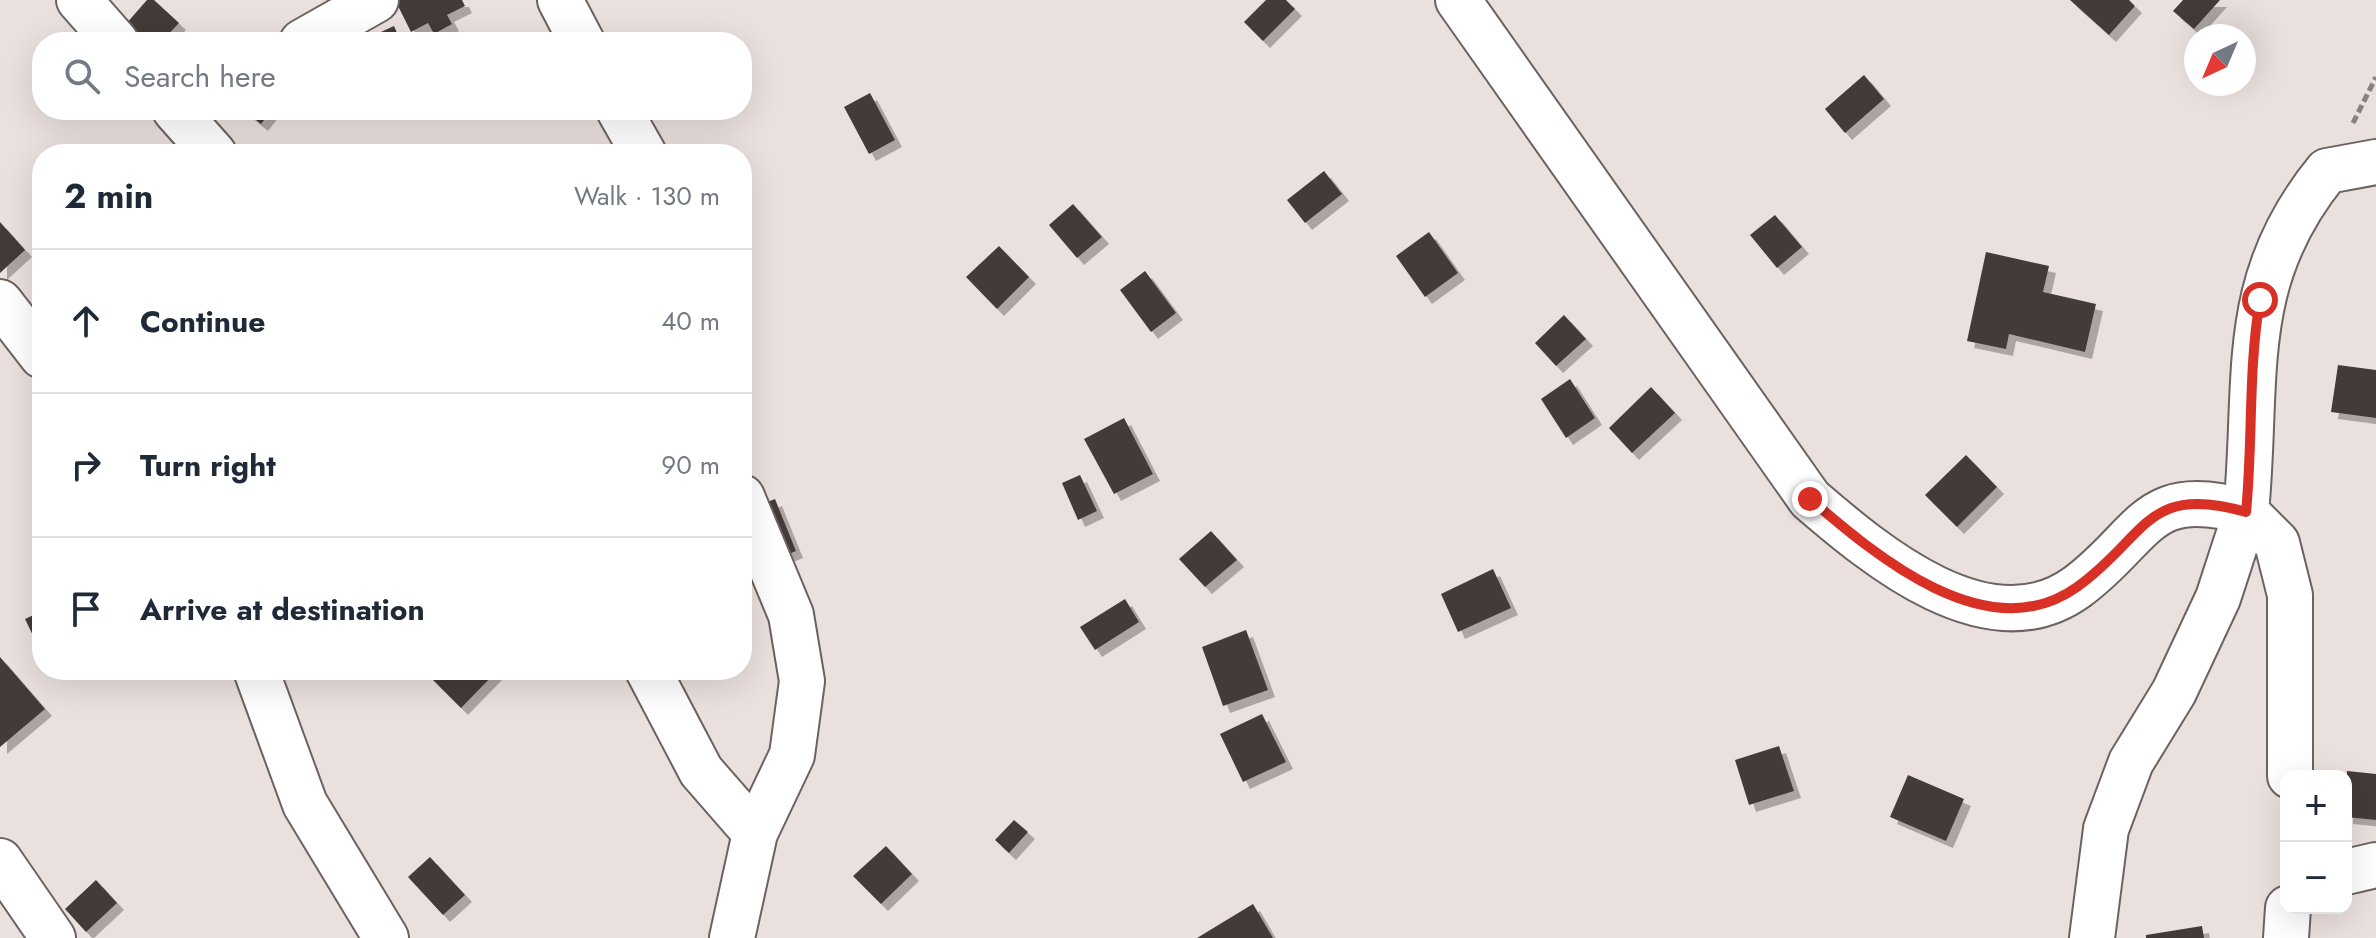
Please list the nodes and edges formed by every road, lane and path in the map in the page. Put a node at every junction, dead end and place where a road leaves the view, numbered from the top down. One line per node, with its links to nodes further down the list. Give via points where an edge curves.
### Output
1 (79, 0): 5 (street)
2 (376, 0): 6 (street)
3 (560, 0): 7 (street)
4 (1458, 0): 13 (street, via 1810,499 1913,577 1963,601 2020,606 2055,599 2078,586 2150,519 2171,508 2191,501 2213,502)
5 (107, 32)
6 (320, 32)
7 (577, 32)
8 (625, 120): 9 (street)
9 (638, 144)
10 (2376, 162): 13 (street, via 2327,171 2289,222 2274,260 2255,331)
11 (0, 302): 12 (street)
12 (32, 343)
13 (2246, 512): 17 (street, via 2277,543 2290,595); 26 (street, via 2218,598 2174,692 2131,762 2106,829)
14 (752, 521): 18 (street, via 791,615 802,681 792,755)
15 (260, 680): 24 (street, via 305,804)
16 (653, 680): 18 (street, via 701,771)
17 (2290, 770)
18 (755, 833): 25 (street)
19 (0, 861): 23 (street)
20 (2376, 865): 21 (street)
21 (2352, 871)
22 (2288, 914): 27 (street)
23 (53, 938)
24 (386, 938)
25 (732, 938)
26 (2092, 938)
27 (2286, 938)

